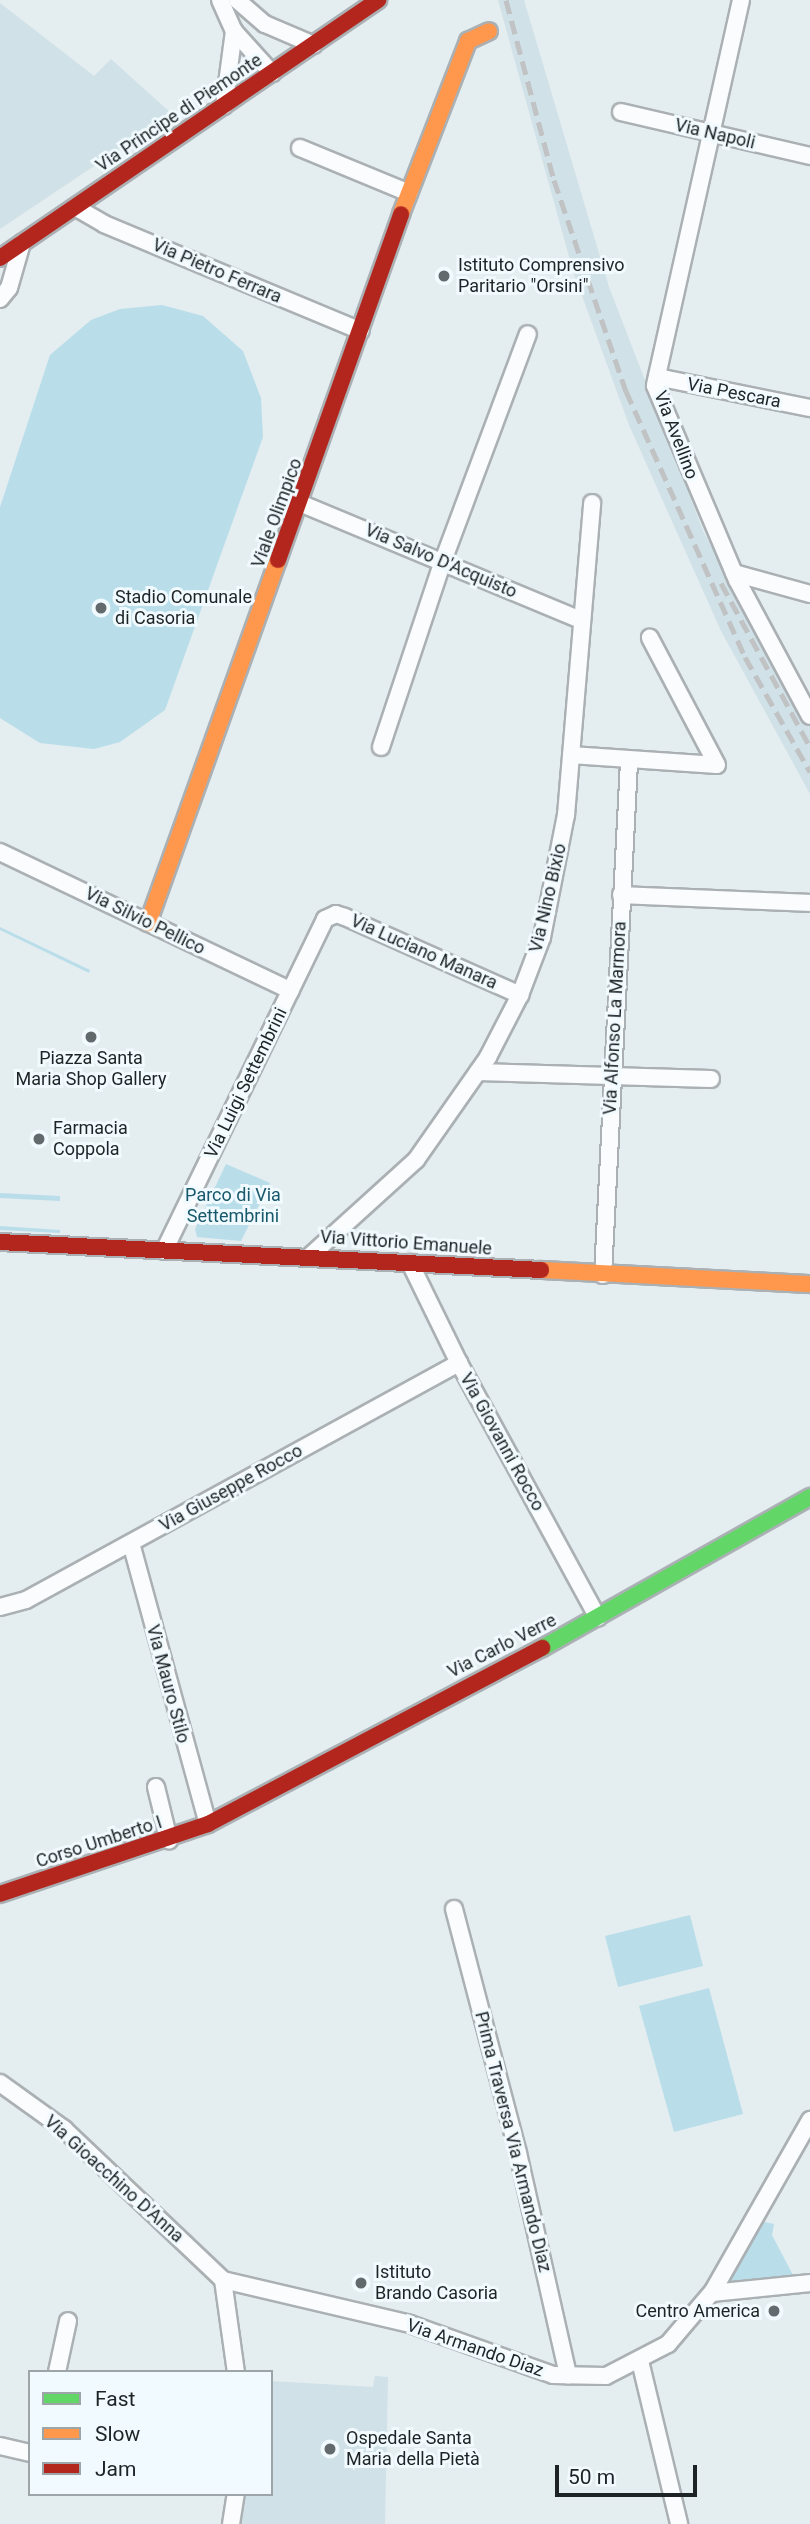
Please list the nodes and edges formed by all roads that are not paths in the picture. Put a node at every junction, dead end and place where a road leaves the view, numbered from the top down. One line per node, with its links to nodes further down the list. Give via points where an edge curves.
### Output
1 (220, 0): 5 (street)
2 (237, 0): 7 (street, via 265,24)
3 (378, 0): 7 (street, Via Principe di Piemonte)
4 (741, 0): 11 (street, Via Avellino)
5 (234, 31): 8 (street); 9 (street)
6 (489, 31): 14 (street, Viale Olimpico, via 468,41)
7 (314, 44): 8 (street, Via Principe di Piemonte)
8 (272, 73): 9 (street, Via Principe di Piemonte)
9 (224, 106): 15 (street, Via Principe di Piemonte)
10 (621, 112): 11 (street, Via Napoli)
11 (715, 133): 13 (street, Via Napoli); 21 (street, Via Avellino)
12 (300, 148): 14 (street)
13 (810, 156)
14 (409, 193): 19 (street, Viale Olimpico)
15 (75, 207): 16 (street, Via Principe di Piemonte); 19 (street, Via Pietro Ferrara, via 104,224)
16 (22, 243): 17 (street, Via Principe di Piemonte); 18 (street, via 9,288)
17 (0, 258)
18 (0, 299)
19 (361, 331): 24 (street, Viale Olimpico)
20 (528, 334): 25 (street)
21 (657, 377): 22 (street, Via Pescara); 26 (street, Via Avellino, via 656,386 683,456)
22 (810, 408)
23 (592, 503): 28 (street, Via Nino Bixio)
24 (302, 504): 25 (street, Via Salvo D'Acquisto); 37 (street, Viale Olimpico)
25 (443, 561): 28 (street, Via Salvo D'Acquisto); 31 (street)
26 (734, 573): 27 (street); 30 (street, Via Avellino)
27 (810, 594)
28 (581, 620): 32 (street, Via Nino Bixio)
29 (650, 638): 33 (street, via 717,765)
30 (810, 716)
31 (381, 747)
32 (571, 755): 33 (street); 39 (street, Via Nino Bixio, via 555,882 542,937)
33 (629, 761): 35 (street, Via Alfonso La Marmora)
34 (0, 852): 37 (street, Via Silvio Pellico)
35 (621, 895): 36 (street); 41 (street, Via Alfonso La Marmora)
36 (810, 903)
37 (148, 923): 38 (street, Via Silvio Pellico)
38 (291, 991): 39 (street, Via Luciano Manara, via 324,919 336,914); 44 (street, Via Luigi Settembrini)
39 (520, 995): 40 (street, Via Nino Bixio)
40 (478, 1072): 41 (street); 45 (street, Via Nino Bixio, via 416,1160)
41 (611, 1076): 42 (street); 47 (street, Via Alfonso La Marmora)
42 (711, 1079)
43 (0, 1242): 44 (street, Via Vittorio Emanuele)
44 (164, 1251): 45 (street, Via Vittorio Emanuele)
45 (310, 1256): 46 (street, Via Vittorio Emanuele)
46 (410, 1263): 47 (street, Via Vittorio Emanuele); 49 (street, Via Giovanni Rocco)
47 (603, 1275): 48 (street, Via Vittorio Emanuele)
48 (810, 1284)
49 (459, 1363): 51 (street, Via Giuseppe Rocco); 53 (street, Via Giovanni Rocco)
50 (810, 1497): 53 (street, Via Carlo Verre, via 691,1560)
51 (131, 1543): 52 (street, Via Giuseppe Rocco, via 26,1600); 55 (street, Via Mauro Stilo)
52 (0, 1607)
53 (598, 1618): 55 (street, Via Carlo Verre)
54 (156, 1787): 56 (street)
55 (208, 1824): 56 (street, Corso Umberto I)
56 (169, 1840): 57 (street, Corso Umberto I)
57 (0, 1894)
58 (454, 1909): 68 (street, Prima Traversa Via Armando Diaz, via 518,2153)
59 (0, 2083): 61 (street, Via Gioacchino D'Anna, via 64,2129)
60 (810, 2120): 63 (street, Via Armando Diaz)
61 (223, 2280): 67 (street); 68 (street, Via Armando Diaz, via 410,2323 491,2356)
62 (810, 2283): 63 (street)
63 (712, 2292): 65 (street, Via Armando Diaz, via 668,2344)
64 (68, 2321): 66 (street)
65 (640, 2361): 68 (street, Via Armando Diaz, via 606,2376); 73 (street)
66 (57, 2370)
67 (236, 2370)
68 (568, 2375)
69 (0, 2446): 70 (street)
70 (28, 2453)
71 (236, 2496): 72 (street)
72 (231, 2524)
73 (679, 2524)

